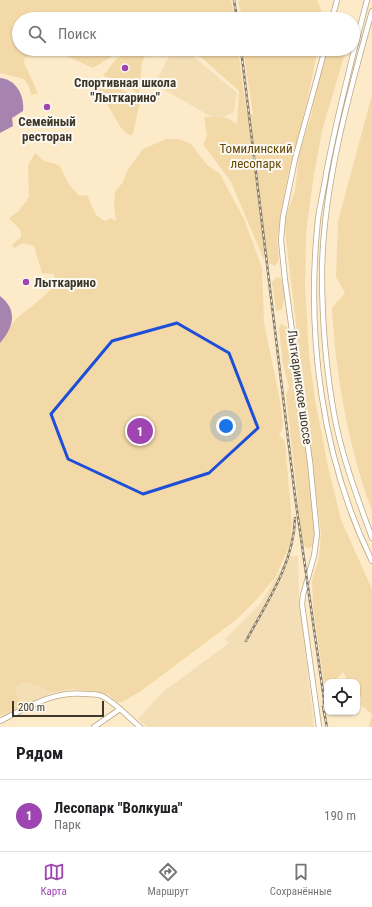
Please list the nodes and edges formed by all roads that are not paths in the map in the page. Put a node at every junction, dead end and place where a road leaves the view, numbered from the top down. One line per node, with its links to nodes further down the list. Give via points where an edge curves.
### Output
1 (337, 0): 4 (main road)
2 (367, 0): 5 (main road)
3 (372, 11): 8 (main road, via 337,151 326,219 322,272 325,351 335,420 349,475)
4 (334, 12)
5 (360, 29)
6 (323, 56): 14 (main road, Лыткаринское шоссе, via 295,159 281,240 317,534 302,604)
7 (353, 56): 9 (main road, via 331,149 318,218 315,271 316,352 327,422 340,478)
8 (372, 538)
9 (372, 561)
10 (120, 710): 11 (main road, via 100,695 69,692 52,696); 12 (main road); 13 (main road)
11 (0, 721)
12 (94, 727)
13 (140, 727)
14 (319, 727)

